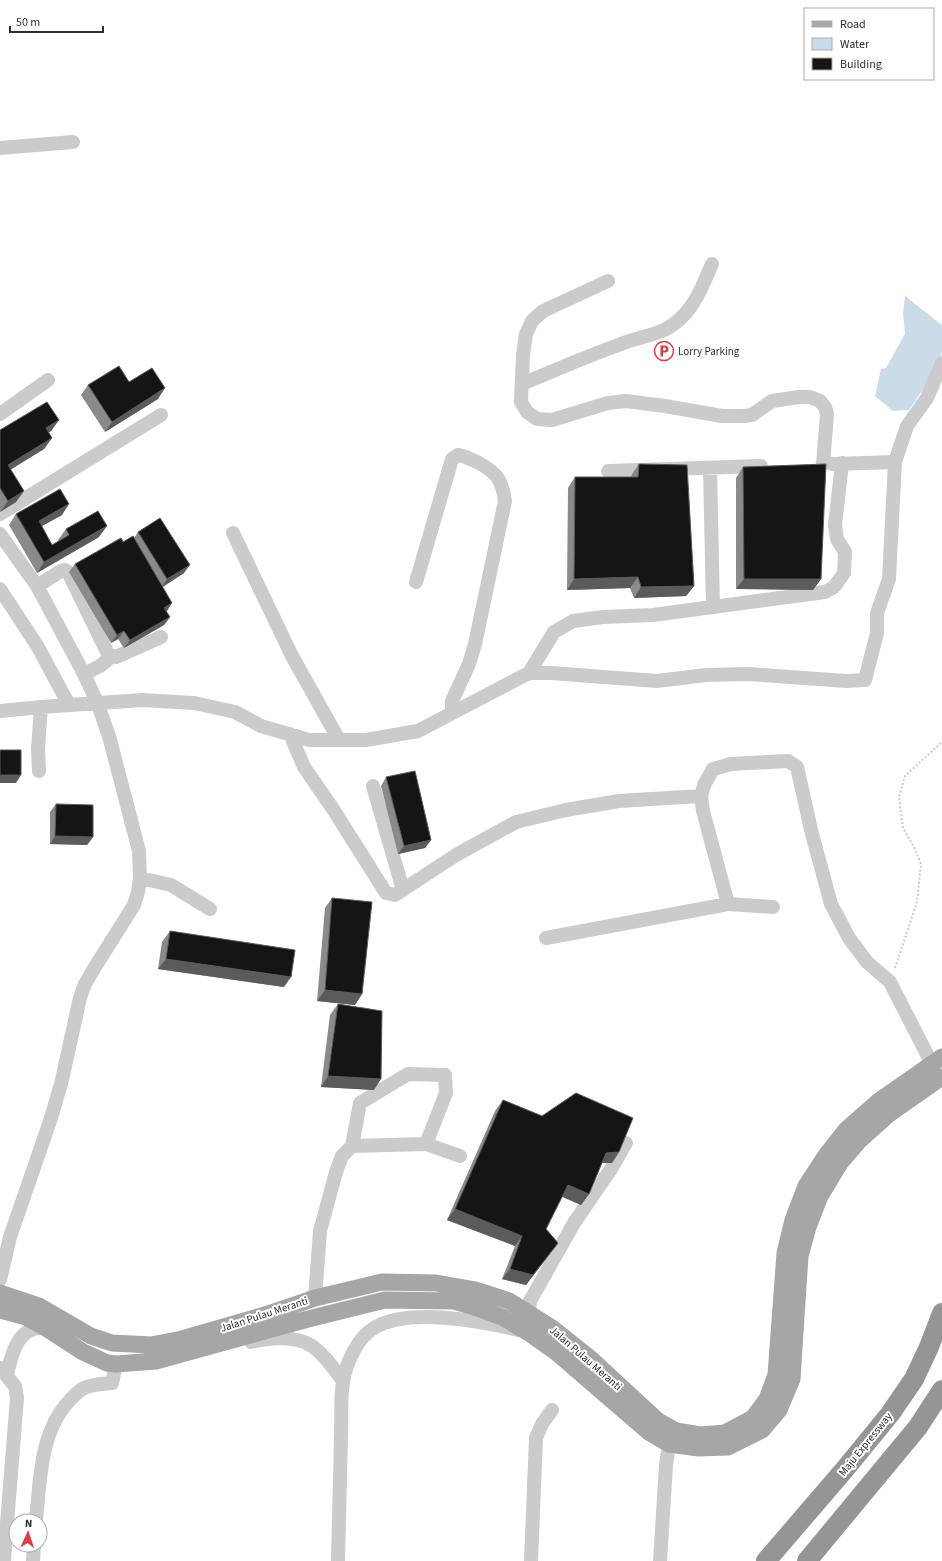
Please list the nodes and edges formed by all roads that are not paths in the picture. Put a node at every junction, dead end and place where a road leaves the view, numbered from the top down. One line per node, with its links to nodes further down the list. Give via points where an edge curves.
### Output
1 (73, 142): 2 (street)
2 (0, 148)
3 (712, 264): 7 (street, via 694,303 668,328)
4 (608, 281): 7 (street, via 543,311 532,321 526,334)
5 (942, 363): 10 (street, via 927,398 907,426)
6 (48, 380): 8 (street)
7 (522, 384): 12 (street, via 521,402 527,412 537,419 552,420 608,402 626,401 722,416 744,416 752,415 772,401 810,397 826,407)
8 (0, 414)
9 (161, 415): 17 (street)
10 (895, 462): 11 (street); 26 (street, via 889,579 878,613 878,632 865,680 749,674 706,675 658,681)
11 (842, 463): 12 (street); 23 (street, via 835,525 837,539 845,552 844,573 834,587 825,592)
12 (823, 464): 13 (street)
13 (808, 465)
14 (778, 466): 15 (street)
15 (710, 468): 16 (street); 23 (street)
16 (608, 470)
17 (0, 514)
18 (233, 533): 34 (street, via 292,656)
19 (0, 534): 21 (street)
20 (416, 582): 32 (street, via 452,459 458,455 465,456 492,470 499,480 505,501 475,644 452,701)
21 (37, 586): 25 (street, via 61,571 68,572 108,654); 27 (street)
22 (0, 589): 29 (street, via 38,647)
23 (713, 607): 26 (street, via 573,621 554,632)
24 (161, 637): 25 (street)
25 (112, 656): 27 (street)
26 (529, 673): 32 (street)
27 (84, 674): 28 (street)
28 (97, 702): 29 (street); 33 (street, via 142,700 194,703 235,712 261,726); 38 (street, via 109,736 139,851)
29 (69, 705): 30 (street)
30 (41, 706): 31 (street); 35 (street)
31 (0, 711)
32 (452, 714): 34 (street, via 418,731 366,740)
33 (290, 734): 34 (street, via 309,740); 39 (street, via 304,767 386,893 395,895)
34 (339, 740)
35 (39, 771)
36 (373, 786): 39 (street)
37 (701, 796): 39 (street, via 620,801 516,822 456,855); 40 (street); 44 (street, via 713,769 731,764 788,761 797,767 831,904 849,938 867,962 890,982)
38 (140, 878): 42 (street, via 171,884); 50 (street, via 134,906 95,967 80,998 61,1084 33,1175 10,1237)
39 (403, 890)
40 (728, 904): 41 (street); 43 (street)
41 (773, 907)
42 (210, 909)
43 (546, 938)
44 (937, 1061): 54 (main road, Jalan Pulau Meranti, via 879,1101 846,1130 806,1186 793,1220 785,1253 776,1375 767,1399 753,1418 725,1433 700,1435 676,1431 658,1420 592,1360)
45 (942, 1077): 64 (main road, Jalan Pulau Meranti, via 889,1114 859,1141 840,1163 820,1196 800,1256 792,1379 779,1410 762,1430 728,1447 699,1448)
46 (626, 1143): 54 (street, via 574,1223 530,1301)
47 (426, 1144): 48 (street); 48 (street, via 446,1093 445,1075 408,1074 360,1103); 49 (street)
48 (352, 1146): 52 (street, via 342,1156 320,1231)
49 (460, 1156)
50 (0, 1280)
51 (0, 1293): 52 (main road, Jalan Pulau Meranti, via 39,1306 98,1339 112,1343 151,1345 182,1339)
52 (315, 1298): 54 (main road, Jalan Pulau Meranti, via 382,1282 436,1283 476,1290 509,1301)
53 (0, 1310): 56 (main road, Jalan Pulau Meranti, via 26,1317)
54 (529, 1312)
55 (942, 1312): 70 (highway, Maju Expressway, via 930,1347 914,1379 890,1414)
56 (46, 1328): 59 (main road, Jalan Pulau Meranti, via 83,1352); 60 (street, via 33,1329 22,1337)
57 (530, 1333): 58 (main road, Jalan Pulau Meranti, via 502,1317 454,1301 385,1300); 61 (street, via 453,1318 393,1320 374,1328 360,1340 353,1351); 64 (main road, Jalan Pulau Meranti, via 580,1372 650,1433)
58 (201, 1349): 59 (main road, Jalan Pulau Meranti, via 156,1361); 61 (street, via 269,1338 295,1340 311,1346 325,1358)
59 (116, 1364): 65 (street, via 112,1383 84,1388 60,1410 49,1431)
60 (3, 1371): 66 (street, via 14,1386 17,1398)
61 (343, 1381): 67 (street)
62 (942, 1390): 71 (highway, via 918,1427)
63 (552, 1410): 68 (street, via 536,1438)
64 (670, 1444): 69 (street, via 666,1465)
65 (37, 1513)
66 (4, 1561)
67 (338, 1561)
68 (531, 1561)
69 (660, 1561)
70 (766, 1561)
71 (807, 1561)

